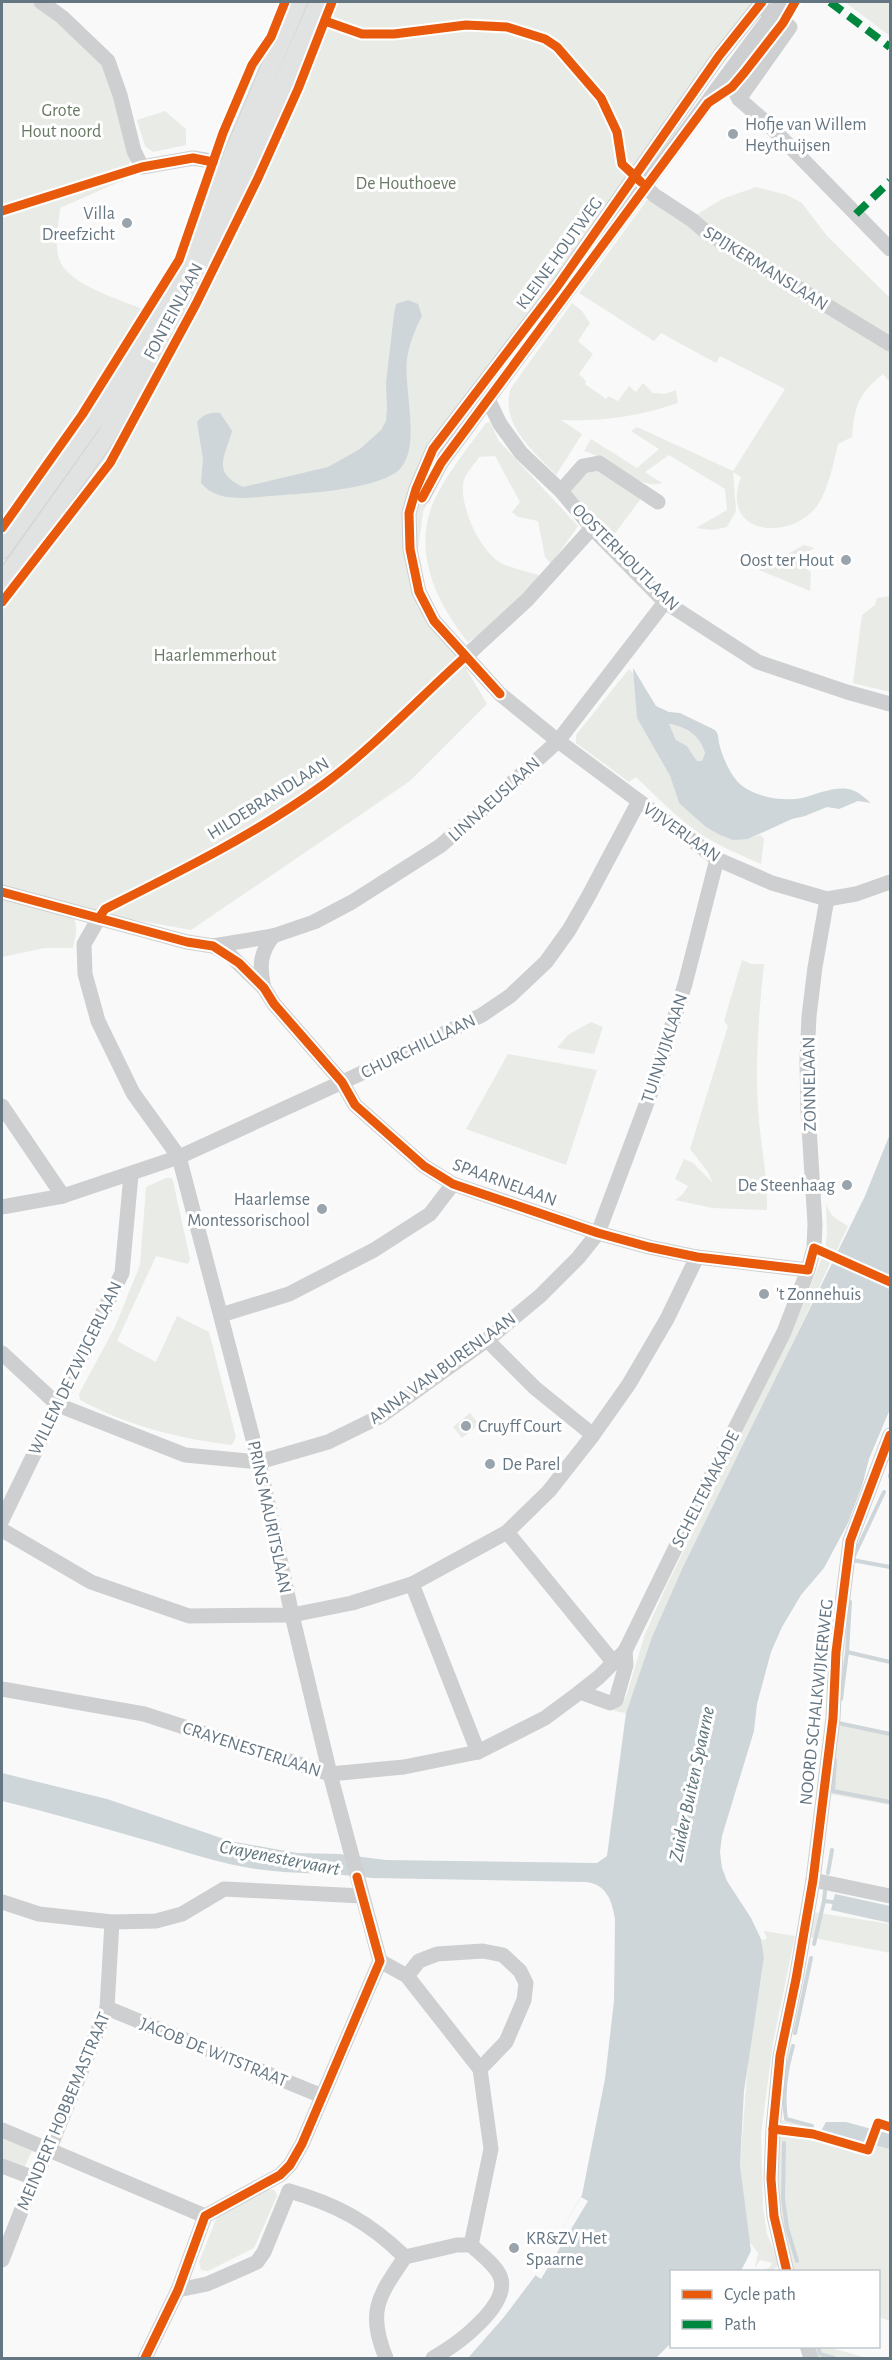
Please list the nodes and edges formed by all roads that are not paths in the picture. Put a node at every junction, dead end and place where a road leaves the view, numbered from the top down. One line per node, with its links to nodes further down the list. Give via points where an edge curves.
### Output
1 (41, 2): 8 (street, via 108,61 142,167 193,159)
2 (298, 2): 8 (main road, FONTEINLAAN)
3 (781, 2): 5 (street, KLEINE HOUTWEG)
4 (318, 3): 8 (main road, FONTEINLAAN)
5 (764, 7): 6 (street, KLEINE HOUTWEG); 7 (street, via 790,27); 9 (street, KLEINE HOUTWEG, via 719,56)
6 (727, 76): 7 (street); 9 (street, KLEINE HOUTWEG)
7 (739, 99): 10 (street)
8 (235, 170): 17 (main road, FONTEINLAAN, via 175,287 107,402); 18 (main road, FONTEINLAAN, via 195,282 105,438)
9 (640, 182): 11 (street, SPIJKERMANSLAAN, via 706,232); 12 (street, KLEINE HOUTWEG); 16 (street, KLEINE HOUTWEG, via 433,449 409,513)
10 (891, 249)
11 (891, 344)
12 (489, 401): 13 (street, OOSTERHOUTLAAN, via 521,453); 16 (street, KLEINE HOUTWEG, via 434,473)
13 (561, 491): 14 (street, OOSTERHOUTLAAN, via 583,465 599,463); 15 (street, OOSTERHOUTLAAN)
14 (658, 502)
15 (592, 528): 19 (street, OOSTERHOUTLAAN); 20 (street, via 527,600)
16 (410, 535): 20 (street, KLEINE HOUTWEG, via 412,566 426,609)
17 (2, 549)
18 (2, 583)
19 (665, 602): 21 (street, OOSTERHOUTLAAN, via 758,662); 22 (street, LINNAEUSLAAN)
20 (465, 657): 22 (street, KLEINE HOUTWEG, via 500,694)
21 (891, 704)
22 (558, 741): 23 (street, VIJVERLAAN); 29 (street, LINNAEUSLAAN, via 440,846 352,902 314,922)
23 (639, 801): 24 (street, VIJVERLAAN); 32 (street, CHURCHILLLAAN, via 569,930 527,980 482,1016)
24 (717, 859): 27 (street, VIJVERLAAN, via 772,883); 39 (street, TUINWIJKLAAN, via 662,1057)
25 (891, 882): 27 (street, VIJVERLAAN)
26 (2, 892): 28 (street, LINNAEUSLAAN)
27 (827, 899): 41 (street, ZONNELAAN, via 807,1049 815,1224)
28 (99, 918): 30 (street, LINNAEUSLAAN); 34 (street, via 84,944 85,974 98,1021 133,1093)
29 (273, 936): 30 (street, LINNAEUSLAAN); 31 (street, via 261,959)
30 (213, 946): 31 (street, SPAARNELAAN, via 231,956)
31 (264, 988): 32 (street, SPAARNELAAN)
32 (342, 1082): 34 (street, CHURCHILLLAAN); 36 (street, SPAARNELAAN, via 355,1105 424,1167)
33 (2, 1107): 37 (street)
34 (179, 1157): 35 (street, CHURCHILLLAAN); 42 (street, PRINS MAURITSLAAN)
35 (131, 1174): 37 (street, CHURCHILLLAAN); 45 (street, WILLEM DE ZWIJGERLAAN, via 122,1273)
36 (453, 1184): 39 (street, SPAARNELAAN); 42 (street, via 430,1214 374,1250 289,1294)
37 (63, 1196): 38 (street, CHURCHILLLAAN)
38 (2, 1207)
39 (598, 1233): 40 (street, SPAARNELAAN); 43 (street, ANNA VAN BURENLAAN, via 540,1296)
40 (698, 1257): 41 (street, SPAARNELAAN); 46 (street, via 667,1319)
41 (808, 1270): 54 (street, SCHELTEMAKADE, via 784,1332)
42 (221, 1315): 48 (street, PRINS MAURITSLAAN)
43 (487, 1340): 46 (street, via 535,1388); 48 (street, ANNA VAN BURENLAAN, via 381,1416 327,1442)
44 (2, 1353): 45 (street, ANNA VAN BURENLAAN)
45 (58, 1405): 48 (street, ANNA VAN BURENLAAN, via 185,1455); 49 (street, WILLEM DE ZWIJGERLAAN)
46 (593, 1435): 51 (street, via 549,1491)
47 (891, 1435): 60 (street, NOORD SCHALKWIJKERWEG, via 850,1542)
48 (259, 1462): 53 (street, PRINS MAURITSLAAN)
49 (2, 1520)
50 (2, 1530): 53 (street, via 91,1582 189,1616)
51 (507, 1532): 52 (street); 55 (street)
52 (412, 1584): 53 (street, via 352,1604); 58 (street)
53 (292, 1615): 59 (street, PRINS MAURITSLAAN)
54 (625, 1651): 55 (street, SCHELTEMAKADE); 57 (street, via 626,1665 616,1700 610,1703)
55 (614, 1663): 57 (street, SCHELTEMAKADE)
56 (2, 1689): 59 (street, CRAYENESTERLAAN, via 144,1714)
57 (580, 1692): 58 (street, CRAYENESTERLAAN, via 545,1718)
58 (478, 1752): 59 (street, CRAYENESTERLAAN, via 404,1767)
59 (330, 1774): 61 (street, PRINS MAURITSLAAN)
60 (813, 1880): 62 (street); 80 (street, NOORD SCHALKWIJKERWEG, via 780,2056 771,2169 774,2216)
61 (362, 1896): 64 (street, via 224,1889 182,1914 156,1921); 65 (street, PRINS MAURITSLAAN)
62 (891, 1896)
63 (2, 1902): 64 (street, via 39,1914)
64 (112, 1922): 67 (street, MEINDERT HOBBEMASTRAAT)
65 (380, 1961): 66 (street); 69 (street)
66 (407, 1976): 68 (street); 68 (street, via 418,1961 437,1954 483,1951 503,1955 520,1971 526,1983 524,2000 506,2042)
67 (107, 2008): 69 (street, JACOB DE WITSTRAAT); 71 (street, MEINDERT HOBBEMASTRAAT)
68 (480, 2069): 77 (street, via 491,2150)
69 (322, 2096): 73 (street, via 302,2144)
70 (2, 2130): 71 (street)
71 (49, 2151): 74 (street, MEINDERT HOBBEMASTRAAT); 76 (street)
72 (2, 2166): 74 (street)
73 (280, 2175): 75 (street); 76 (street)
74 (34, 2178): 79 (street, MEINDERT HOBBEMASTRAAT)
75 (289, 2191): 78 (street, via 317,2198 354,2215); 81 (street, via 257,2262 207,2284)
76 (205, 2216): 81 (street)
77 (471, 2245): 78 (street); 84 (street, via 500,2275 503,2289 495,2305 458,2344)
78 (405, 2257): 83 (street, via 378,2300 379,2340)
79 (2, 2260)
80 (787, 2270)
81 (178, 2290): 82 (street)
82 (145, 2358)
83 (386, 2358)
84 (434, 2358)

